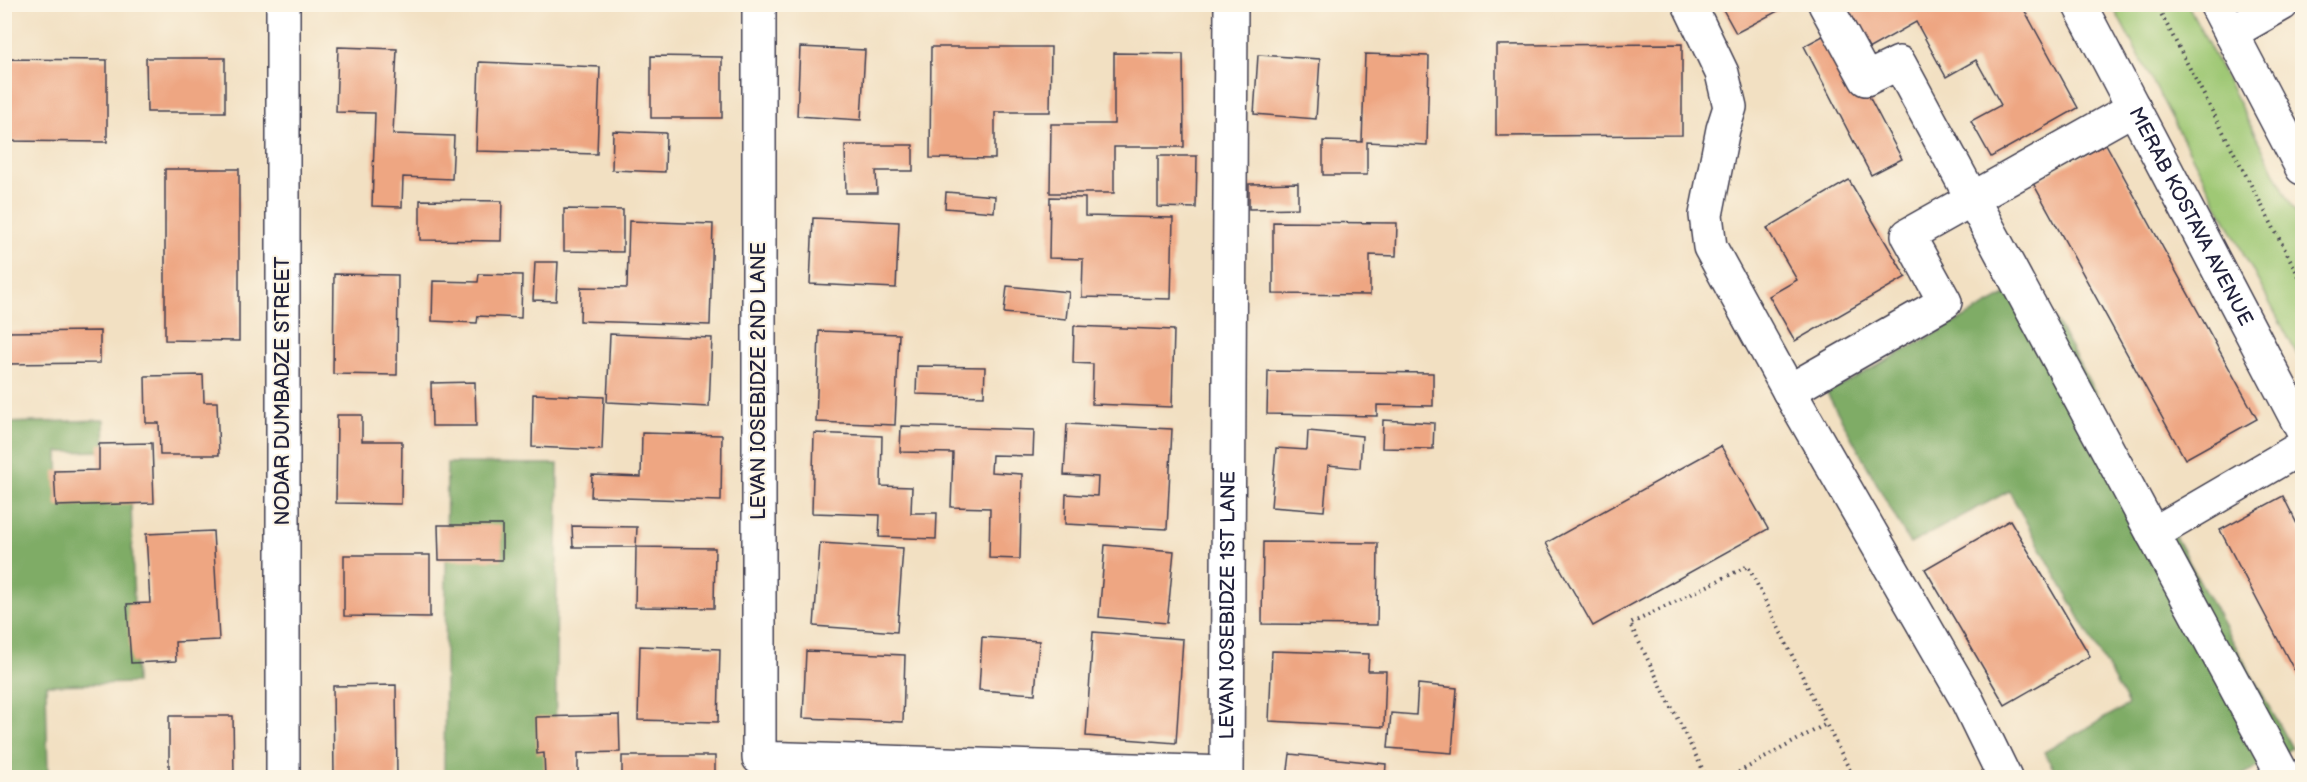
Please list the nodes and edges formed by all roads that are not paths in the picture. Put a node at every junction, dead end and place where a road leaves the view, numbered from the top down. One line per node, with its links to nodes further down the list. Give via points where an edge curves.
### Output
1 (283, 4): 17 (street, NODAR DUMBADZE STREET)
2 (759, 4): 16 (street, LEVAN IOSEBIDZE 2ND LANE)
3 (1231, 4): 16 (street, LEVAN IOSEBIDZE 1ST LANE, via 1227,773)
4 (1689, 4): 12 (street, via 1722,73 1730,107 1707,215 1710,247)
5 (1825, 4): 11 (street, via 1866,78 1899,63)
6 (2079, 4): 9 (street, MERAB KOSTAVA AVENUE)
7 (2282, 4): 8 (street)
8 (2223, 19): 10 (street)
9 (2134, 108): 11 (street); 13 (street, MERAB KOSTAVA AVENUE)
10 (2302, 168)
11 (1972, 200): 12 (street, via 1908,235 1945,302); 15 (street)
12 (1789, 391): 18 (street, via 1967,700)
13 (2302, 429)
14 (2302, 447): 15 (street)
15 (2153, 534): 19 (street, via 2282,773)
16 (759, 758)
17 (283, 777)
18 (2005, 777)
19 (2274, 777)

